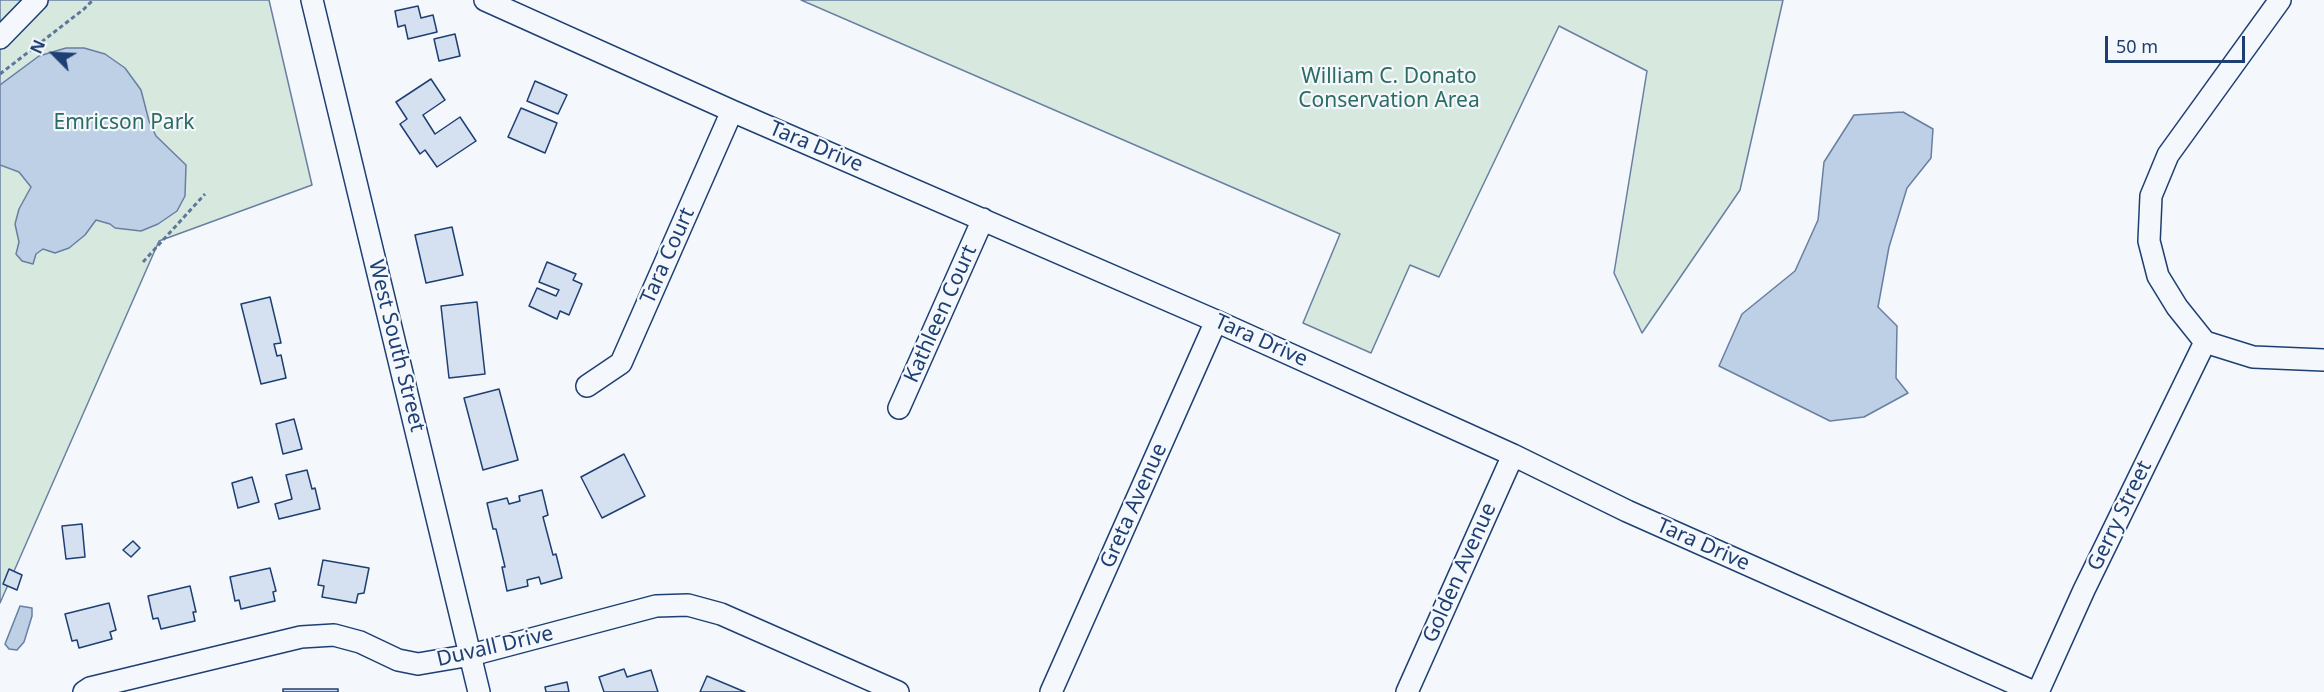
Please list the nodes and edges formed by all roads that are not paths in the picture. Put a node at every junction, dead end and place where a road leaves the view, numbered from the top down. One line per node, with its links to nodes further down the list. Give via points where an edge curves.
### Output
1 (37, 0): 5 (street)
2 (312, 0): 14 (street, West South Street)
3 (485, 0): 6 (street, Tara Drive)
4 (2280, 0): 9 (street, via 2168,155 2151,196 2149,241 2158,276)
5 (0, 38)
6 (732, 111): 7 (street, Tara Drive); 11 (street, Tara Court, via 621,363)
7 (983, 219): 8 (street, Tara Drive); 12 (street, Kathleen Court)
8 (1216, 321): 13 (street, Tara Drive); 18 (street, Greta Avenue)
9 (2205, 342): 10 (street, via 2253,357); 20 (street, Gerry Street)
10 (2324, 360)
11 (587, 386)
12 (899, 408)
13 (1513, 455): 19 (street, Golden Avenue); 20 (street, Tara Drive, via 1627,511)
14 (471, 655): 15 (street, Duvall Drive, via 418,664 334,635 301,637); 16 (street, West South Street); 17 (street, Duvall Drive, via 656,606 688,604 721,614)
15 (84, 692)
16 (479, 692)
17 (898, 692)
18 (1051, 692)
19 (1407, 692)
20 (2036, 692)

